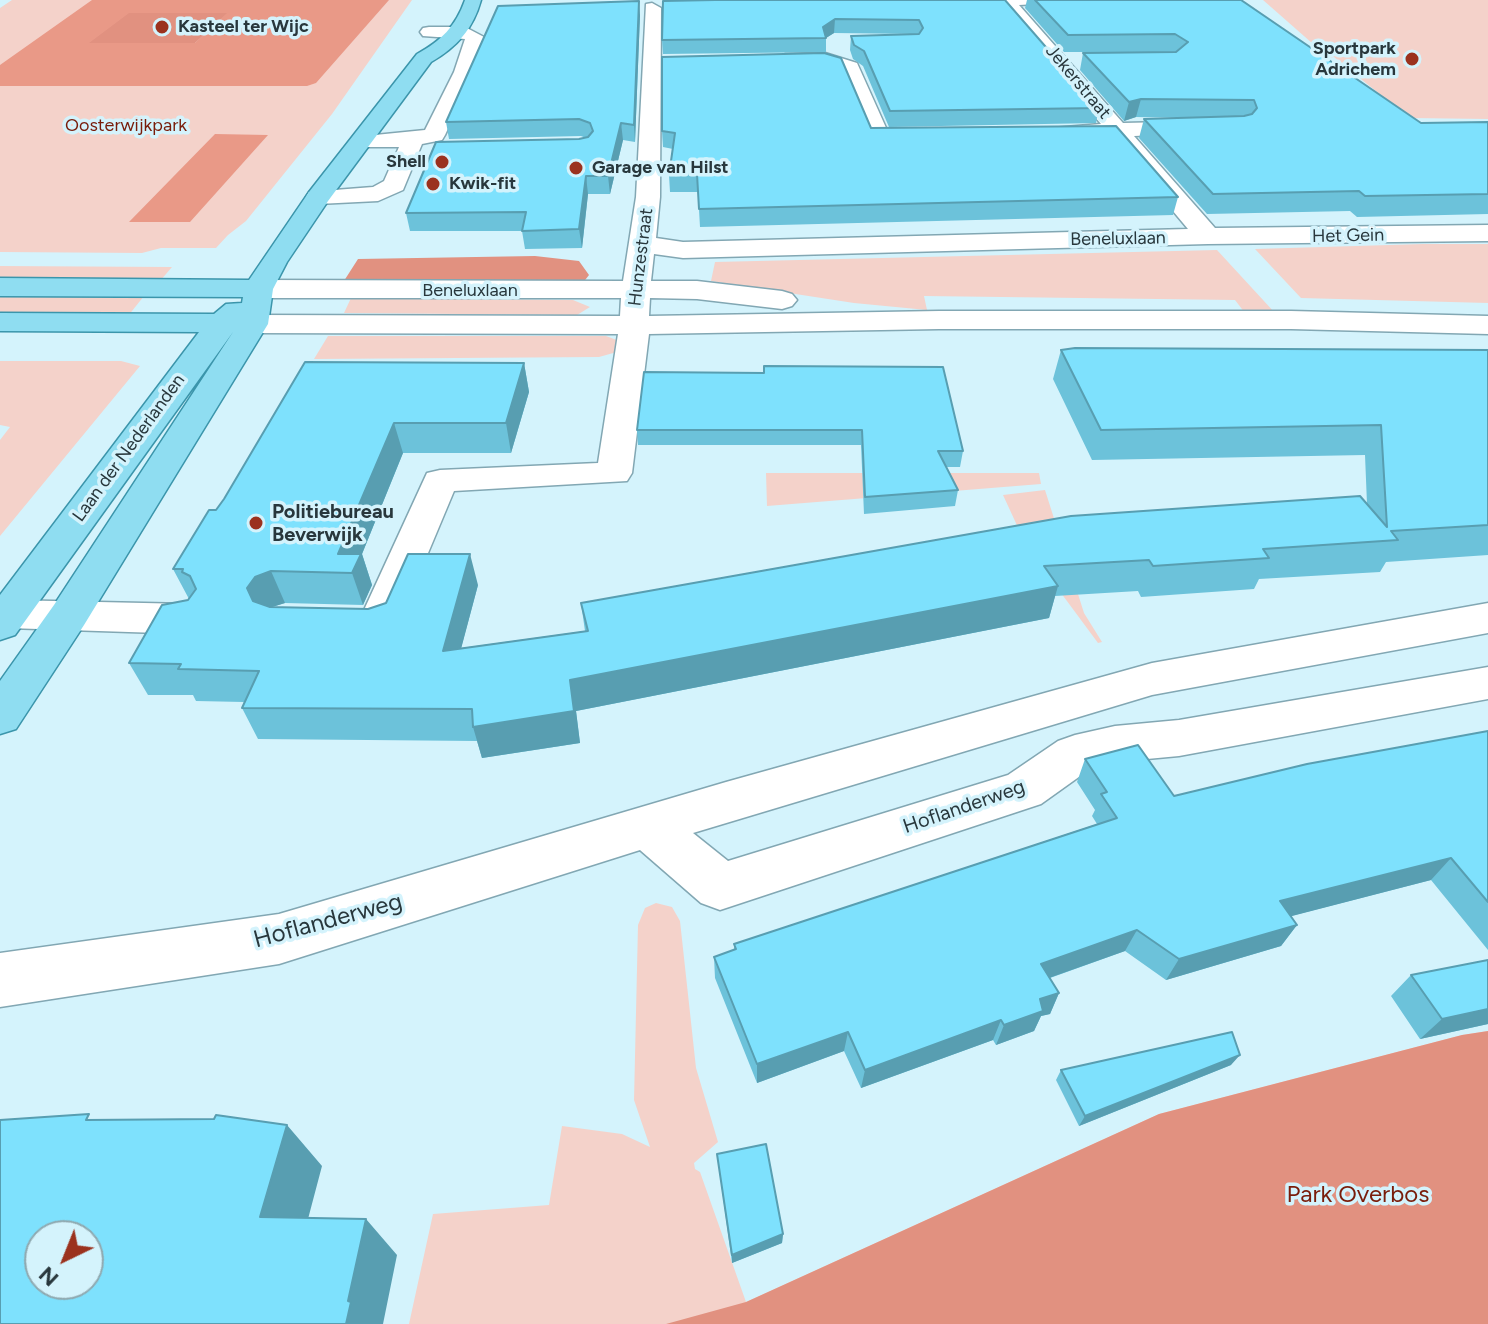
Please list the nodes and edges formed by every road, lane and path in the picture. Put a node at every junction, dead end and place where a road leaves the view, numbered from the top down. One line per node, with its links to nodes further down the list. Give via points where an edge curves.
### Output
1 (473, 0): 8 (main road, Laan der Nederlanden, via 469,18)
2 (1031, 0): 4 (street)
3 (932, 2): 4 (street)
4 (1008, 3): 12 (street, Jekerstraat, via 1068,61)
5 (652, 8): 21 (street, Hunzestraat, via 658,62)
6 (441, 10): 7 (main road, Laan der Nederlanden)
7 (429, 32): 8 (street); 9 (main road, Laan der Nederlanden, via 421,46)
8 (457, 32): 9 (main road, Laan der Nederlanden); 16 (street, via 475,37 464,72 434,135)
9 (424, 58): 15 (main road, Laan der Nederlanden)
10 (762, 60): 14 (street, via 825,59 837,52 850,67 879,137)
11 (1223, 125): 12 (street)
12 (1120, 132): 13 (street); 20 (street, Jekerstraat)
13 (1044, 134)
14 (954, 135)
15 (363, 142): 16 (street); 18 (main road, Laan der Nederlanden)
16 (412, 144): 17 (street); 18 (street, via 394,185 378,194)
17 (456, 148)
18 (318, 197): 24 (main road, Laan der Nederlanden)
19 (1488, 233): 20 (street, Het Gein)
20 (1208, 236): 21 (street, Beneluxlaan, via 683,250)
21 (644, 244): 23 (street, Hunzestraat)
22 (0, 287): 24 (main road, Beneluxlaan)
23 (636, 291): 24 (street, Beneluxlaan); 25 (street, Beneluxlaan, via 697,290); 27 (street, Hunzestraat)
24 (244, 312): 26 (main road, Beneluxlaan); 27 (street, Beneluxlaan); 29 (main road, Laan der Nederlanden); 31 (main road, Laan der Nederlanden)
25 (939, 320): 27 (street, Beneluxlaan); 28 (street, Beneluxlaan)
26 (0, 322)
27 (633, 322): 33 (street, Hunzestraat, via 632,362 614,473 440,481 379,623)
28 (1488, 325)
29 (69, 615): 31 (street, Laan der Nederlanden); 32 (street, Laan der Nederlanden); 35 (main road, Laan der Nederlanden)
30 (1488, 618): 36 (street, Hoflanderweg, via 1152,679)
31 (4, 619)
32 (189, 619)
33 (348, 622)
34 (1488, 683): 36 (street, Hoflanderweg, via 1075,754 1024,790 720,887)
35 (0, 717)
36 (648, 826): 37 (street, Hoflanderweg, via 279,939)
37 (0, 980)

